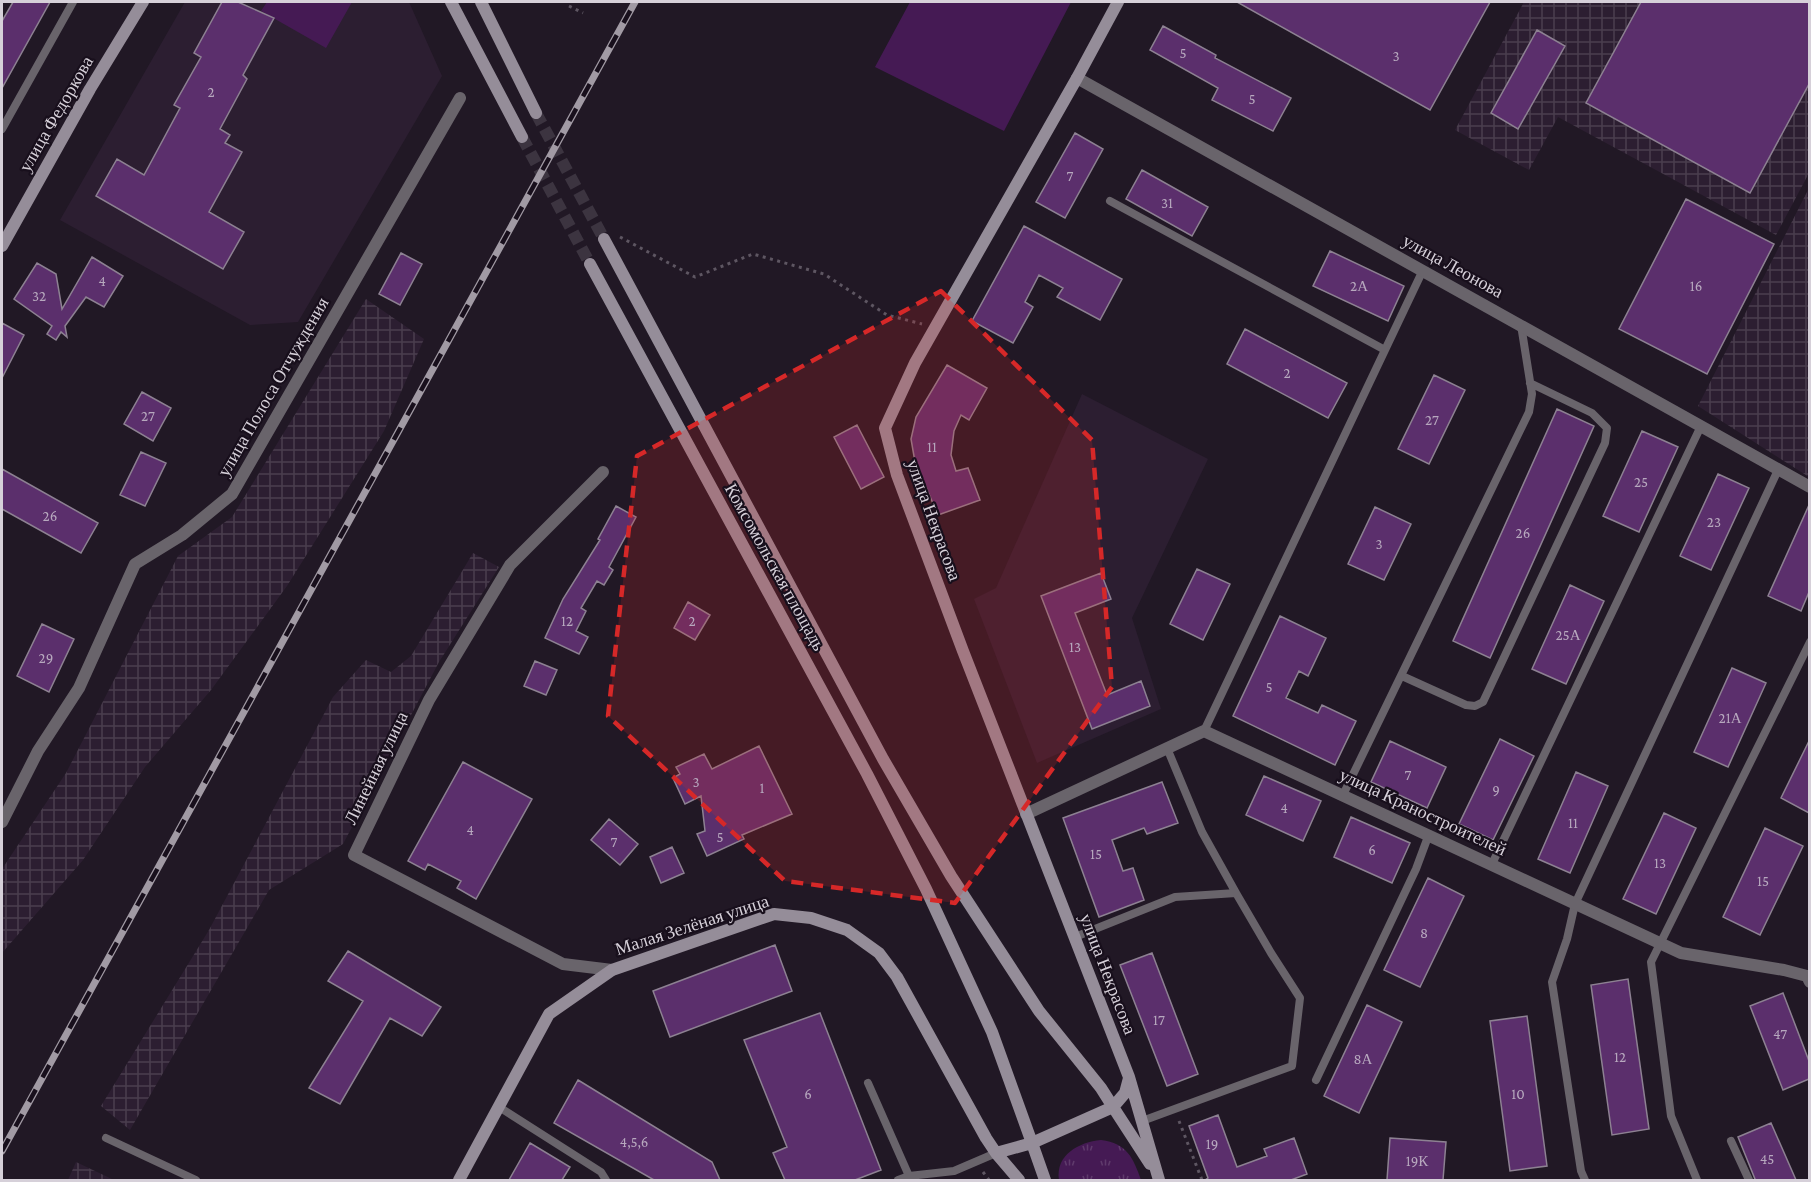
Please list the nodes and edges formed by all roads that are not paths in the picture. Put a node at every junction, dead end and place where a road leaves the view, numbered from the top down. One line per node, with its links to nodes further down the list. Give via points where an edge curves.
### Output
1 (73, 2): 9 (lane)
2 (143, 2): 13 (main road, улица Федоркова)
3 (452, 2): 10 (main road)
4 (481, 2): 8 (main road)
5 (1118, 2): 6 (main road, улица Некрасова)
6 (1077, 78): 15 (street, улица Леонова); 28 (main road, улица Некрасова, via 935,328 885,428 901,486)
7 (460, 98): 29 (street, улица Полоса Отчуждения, via 232,494 182,535 135,564 79,688 38,751)
8 (536, 113)
9 (2, 129)
10 (522, 137)
11 (1110, 201): 17 (lane)
12 (604, 239): 42 (main road, via 883,759 945,866 1039,1011)
13 (2, 246)
14 (590, 264): 46 (main road, Комсомольская площадь, via 926,889 992,1032)
15 (1423, 270): 16 (street, улица Леонова); 17 (lane)
16 (1521, 325): 18 (lane); 19 (street, улица Леонова)
17 (1385, 350): 25 (lane)
18 (1530, 383): 24 (lane, via 1529,411); 24 (lane, via 1601,420 1607,428 1605,442 1483,702 1466,705)
19 (1701, 426): 20 (street, улица Леонова); 31 (lane)
20 (1778, 470): 22 (street, улица Леонова); 33 (lane)
21 (603, 472): 36 (street, Линейная улица, via 510,565 429,700 354,855 563,964)
22 (1809, 487)
23 (1809, 642): 35 (lane)
24 (1402, 676): 27 (lane)
25 (1204, 731): 26 (street); 27 (street, улица Краностроителей)
26 (1167, 748): 28 (street); 32 (lane, via 1202,831)
27 (1343, 795): 30 (street, улица Краностроителей)
28 (1026, 813): 34 (main road, улица Некрасова)
29 (2, 822)
30 (1429, 834): 31 (street, улица Краностроителей); 39 (lane)
31 (1492, 864): 33 (street, улица Краностроителей)
32 (1236, 893): 34 (lane, via 1175,897); 43 (lane, via 1300,998 1292,1066)
33 (1575, 904): 35 (street, улица Краностроителей); 56 (lane, via 1552,982)
34 (1075, 937): 38 (main road, улица Некрасова)
35 (1660, 943): 37 (street, улица Краностроителей, via 1681,953 1807,976); 57 (lane, via 1651,962 1671,1116)
36 (612, 970): 41 (main road, Малая Зелёная улица, via 549,1014); 47 (main road, Малая Зелёная улица, via 774,914 811,918 847,930 879,953 897,977)
37 (1809, 982)
38 (1129, 1077): 42 (main road, via 1125,1093); 43 (main road, улица Некрасова)
39 (1316, 1080)
40 (868, 1083): 48 (lane)
41 (499, 1107): 50 (main road, Малая Зелёная улица); 51 (lane, via 601,1172)
42 (1113, 1107): 46 (main road); 55 (main road)
43 (1142, 1121): 55 (main road, улица Некрасова)
44 (106, 1138): 49 (lane)
45 (1731, 1141): 58 (lane)
46 (1032, 1143): 47 (main road); 54 (main road)
47 (996, 1153): 48 (lane, via 954,1171); 53 (main road, Малая Зелёная улица)
48 (909, 1176): 52 (lane)
49 (196, 1180)
50 (459, 1180)
51 (606, 1180)
52 (898, 1180)
53 (1019, 1180)
54 (1045, 1180)
55 (1159, 1180)
56 (1585, 1180)
57 (1697, 1180)
58 (1749, 1180)

